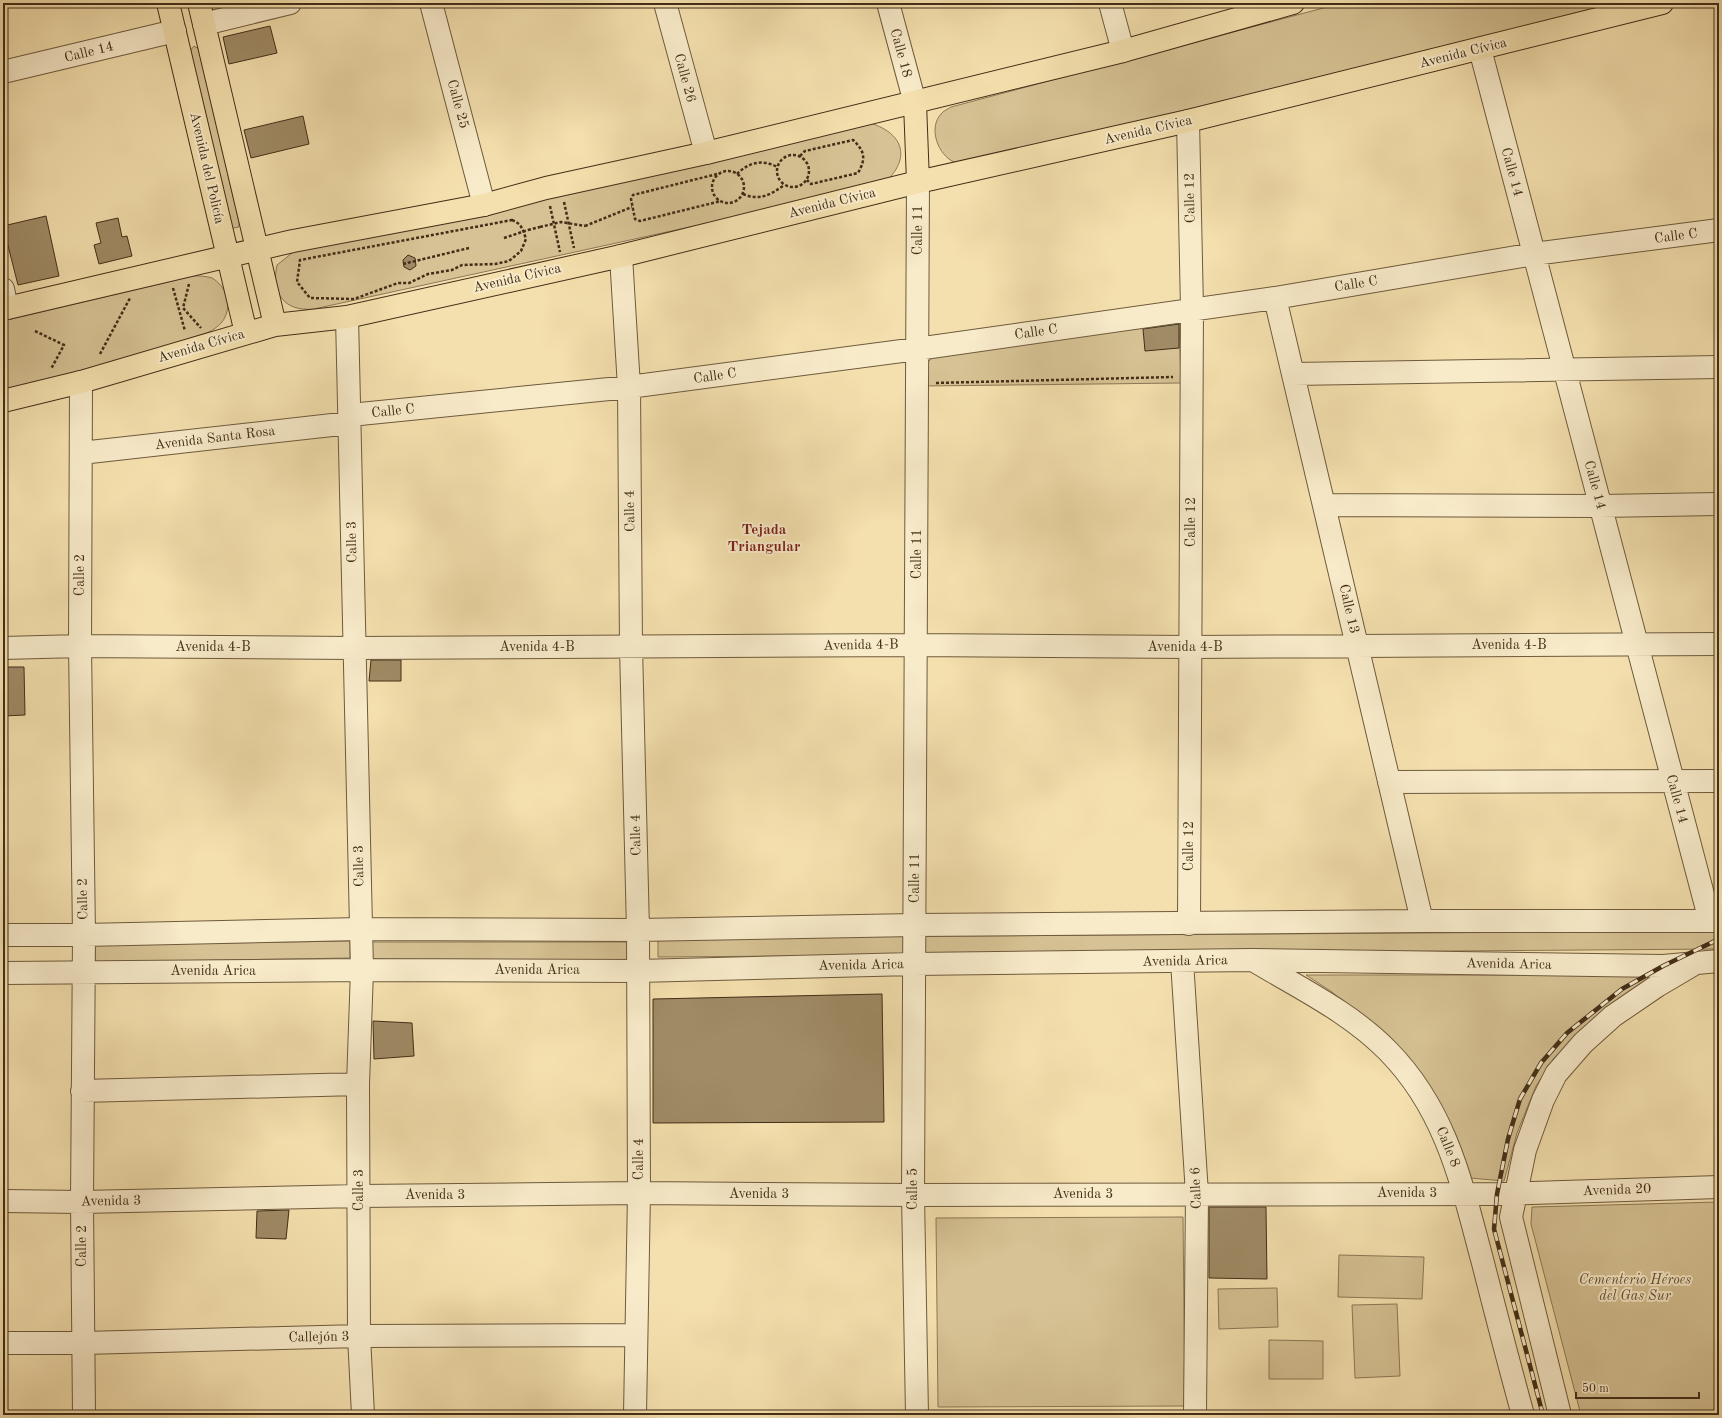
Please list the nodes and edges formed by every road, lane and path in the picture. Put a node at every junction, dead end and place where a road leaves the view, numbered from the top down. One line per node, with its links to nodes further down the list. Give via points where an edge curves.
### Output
1 (168, 3): 10 (main road, Avenida del Policía)
2 (290, 3): 9 (street)
3 (431, 3): 27 (street, Calle 25)
4 (665, 3): 16 (street, Calle 26)
5 (888, 3): 14 (street, Calle 18)
6 (1110, 3): 12 (street)
7 (1292, 3): 12 (main road)
8 (1662, 3): 11 (main road, Avenida Cívica)
9 (201, 13): 10 (main road); 33 (main road, Avenida del Policía)
10 (175, 31): 13 (street, Calle 14); 35 (main road, Avenida del Policía)
11 (1480, 50): 15 (main road, Avenida Cívica); 34 (street, Calle 14)
12 (1123, 51): 14 (main road)
13 (3, 72)
14 (915, 103): 16 (main road); 22 (main road)
15 (1188, 121): 22 (main road, Avenida Cívica); 44 (street, Calle 12)
16 (706, 153): 24 (main road)
17 (800, 156): 18 (path, via 784,158); 21 (path, via 808,164); 21 (path, via 805,151 853,140 863,154 864,162 858,173 811,184)
18 (777, 167): 20 (path, via 762,162 747,166); 23 (path, via 778,178)
19 (717, 174): 20 (path, via 727,170); 26 (path, via 711,184 713,194); 28 (path, via 633,195 630,199)
20 (738, 174): 25 (path, via 744,183)
21 (807, 180): 23 (path, via 799,187)
22 (918, 182): 36 (main road, Avenida Cívica); 51 (street, Calle 11)
23 (784, 185): 25 (path, via 765,196)
24 (553, 187): 27 (main road); 38 (path, via 575,252); 38 (path, via 560,255)
25 (743, 194): 26 (path, via 730,203)
26 (721, 201): 28 (path, via 640,221 635,219)
27 (484, 205): 33 (main road)
28 (632, 207): 31 (path, bridge, via 585,226 561,222)
29 (522, 227): 29 (path, via 512,220 501,221 300,260 297,282 310,298 354,299 462,265 509,261 525,245)
30 (1719, 230): 34 (street, Calle C)
31 (504, 238)
32 (469, 248): 37 (path)
33 (256, 249): 35 (main road); 46 (main road, Avenida del Policía)
34 (1534, 254): 42 (street, Calle C); 54 (street, Calle 14)
35 (228, 256): 43 (main road); 50 (main road, Avenida del Policía)
36 (622, 256): 38 (main road, Avenida Cívica); 60 (street, Calle 4)
37 (403, 264)
38 (571, 266): 45 (main road, Avenida Cívica)
39 (189, 282): 47 (path, via 183,308)
40 (173, 286): 49 (path)
41 (130, 298): 52 (path)
42 (1275, 298): 44 (street, Calle C); 56 (street, Calle 13)
43 (4, 302)
44 (1192, 309): 51 (street, Calle C); 57 (street, Calle 12)
45 (347, 317): 46 (main road, Avenida Cívica); 62 (street, Calle 3)
46 (275, 325): 50 (main road, Avenida Cívica)
47 (201, 328)
48 (35, 332): 55 (path, via 64,345)
49 (185, 332)
50 (246, 333): 58 (main road, Avenida Cívica)
51 (917, 349): 59 (street, Calle 11); 60 (street, Calle C)
52 (100, 354)
53 (1719, 367): 54 (street)
54 (1564, 368): 56 (street); 66 (street, Calle 14)
55 (51, 371)
56 (1293, 374): 65 (street, Calle 13)
57 (1191, 376): 59 (path); 73 (street, Calle 12)
58 (81, 382): 61 (main road, Avenida Cívica); 63 (street, Calle 2)
59 (917, 383): 69 (street, Calle 11)
60 (629, 387): 62 (street, Calle C); 72 (street, Calle 4)
61 (3, 401)
62 (350, 419): 63 (street, Avenida Santa Rosa); 75 (street, Calle 3)
63 (81, 454): 70 (street, Calle 2)
64 (1719, 504): 66 (street)
65 (1324, 505): 66 (street); 71 (street, Calle 13)
66 (1600, 506): 67 (street, Calle 14)
67 (1637, 644): 68 (street, Avenida 4-B); 71 (street, Avenida 4-B); 76 (street, Calle 14)
68 (1719, 644)
69 (916, 645): 72 (street, Avenida 4-B); 73 (street, Avenida 4-B); 82 (street, Calle 11)
70 (80, 646): 74 (street, Avenida 4-B); 75 (street, Avenida 4-B); 86 (street, Calle 2)
71 (1357, 646): 73 (street, Avenida 4-B); 78 (street, Calle 13)
72 (631, 647): 75 (street, Avenida 4-B); 84 (street, Calle 4)
73 (1190, 647): 81 (street, Calle 12)
74 (3, 648)
75 (354, 648): 83 (street, Calle 3)
76 (1673, 781): 77 (street); 78 (street); 80 (street, Calle 14)
77 (1719, 781)
78 (1389, 782): 79 (street, Calle 13)
79 (1422, 921): 80 (street); 81 (street)
80 (1714, 921)
81 (1189, 924): 82 (street)
82 (914, 925): 84 (street); 90 (street, Calle 11)
83 (360, 929): 84 (street); 86 (street); 92 (street, Calle 3)
84 (638, 930): 94 (street, Calle 4)
85 (3, 935): 86 (street)
86 (84, 936): 93 (street, Calle 2)
87 (1252, 960): 88 (street, Avenida Arica); 89 (street, Avenida Arica, via 1663,966); 100 (street, Calle 8, via 1343,1013 1388,1051 1426,1099 1453,1156)
88 (1182, 961): 90 (street, Avenida Arica); 102 (street, Calle 6)
89 (1694, 963): 91 (street, Avenida Arica); 101 (street, via 1613,1016 1582,1043 1556,1074 1524,1150)
90 (913, 964): 94 (street, Avenida Arica); 103 (street, Calle 5)
91 (1718, 964)
92 (362, 970): 93 (street, Avenida Arica); 94 (street, Avenida Arica); 96 (street, Calle 3)
93 (83, 971): 95 (street, Avenida Arica); 97 (street, Calle 2)
94 (638, 971): 99 (street, Calle 4)
95 (3, 973)
96 (358, 1084): 97 (street); 104 (street, Calle 3)
97 (82, 1091): 106 (street, Calle 2)
98 (1719, 1187): 101 (street, Avenida 20)
99 (639, 1193): 103 (street, Avenida 3); 104 (street, Avenida 3); 108 (street, Calle 4)
100 (1464, 1193): 101 (street, Avenida 3); 102 (street, Avenida 3); 116 (street, Calle 8)
101 (1515, 1193): 117 (street, via 1511,1217)
102 (1197, 1194): 103 (street, Avenida 3); 115 (street, Calle 6)
103 (913, 1195): 114 (street, Calle 5)
104 (359, 1196): 106 (street, Avenida 3); 107 (street, Calle 3)
105 (3, 1201): 106 (street, Avenida 3)
106 (82, 1202): 110 (street, Calle 2)
107 (359, 1336): 108 (street, Callejón 3); 110 (street, Callejón 3); 112 (street, Calle 3)
108 (635, 1336): 113 (street, Calle 4)
109 (3, 1343): 110 (street, Callejón 3)
110 (83, 1343): 111 (street, Calle 2)
111 (84, 1415)
112 (363, 1415)
113 (635, 1415)
114 (917, 1415)
115 (1195, 1415)
116 (1522, 1415)
117 (1560, 1415)

